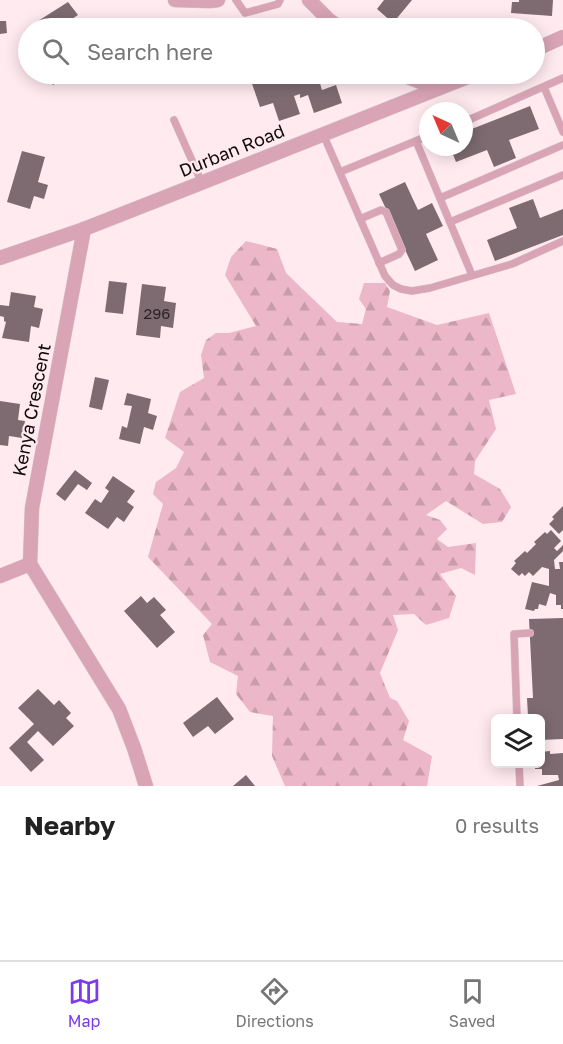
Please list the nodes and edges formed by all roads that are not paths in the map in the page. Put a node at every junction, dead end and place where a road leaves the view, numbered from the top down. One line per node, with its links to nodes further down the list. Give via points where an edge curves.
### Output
1 (175, 0): 2 (street)
2 (218, 0)
3 (236, 0): 4 (lane, via 244,13 278,4)
4 (280, 0)
5 (309, 0): 6 (street)
6 (329, 18)
7 (563, 37): 8 (street)
8 (545, 45)
9 (563, 78): 12 (lane)
10 (426, 84): 13 (street)
11 (447, 84): 13 (street, Durban Road)
12 (544, 87): 14 (lane); 16 (lane)
13 (436, 88): 17 (street, Durban Road)
14 (473, 118)
15 (174, 120): 23 (lane)
16 (563, 132)
17 (324, 134): 21 (lane); 23 (street, Durban Road)
18 (419, 140): 19 (lane)
19 (416, 141): 21 (lane); 24 (lane)
20 (563, 145): 24 (lane)
21 (340, 172): 25 (lane)
22 (563, 175): 26 (lane)
23 (202, 183): 27 (street, Durban Road)
24 (440, 198): 26 (lane)
25 (360, 219): 30 (lane); 30 (lane, via 381,210 386,212 402,250)
26 (450, 222): 31 (lane)
27 (84, 229): 29 (street, Durban Road); 32 (street, Kenya Crescent, via 32,508)
28 (563, 241): 31 (lane, via 512,264)
29 (0, 258)
30 (379, 263): 31 (lane, via 393,285 412,291)
31 (472, 275)
32 (30, 564): 33 (street); 37 (street, via 119,709)
33 (0, 576)
34 (530, 633): 35 (lane, via 514,634)
35 (517, 714)
36 (519, 768): 38 (lane)
37 (146, 786)
38 (520, 786)

